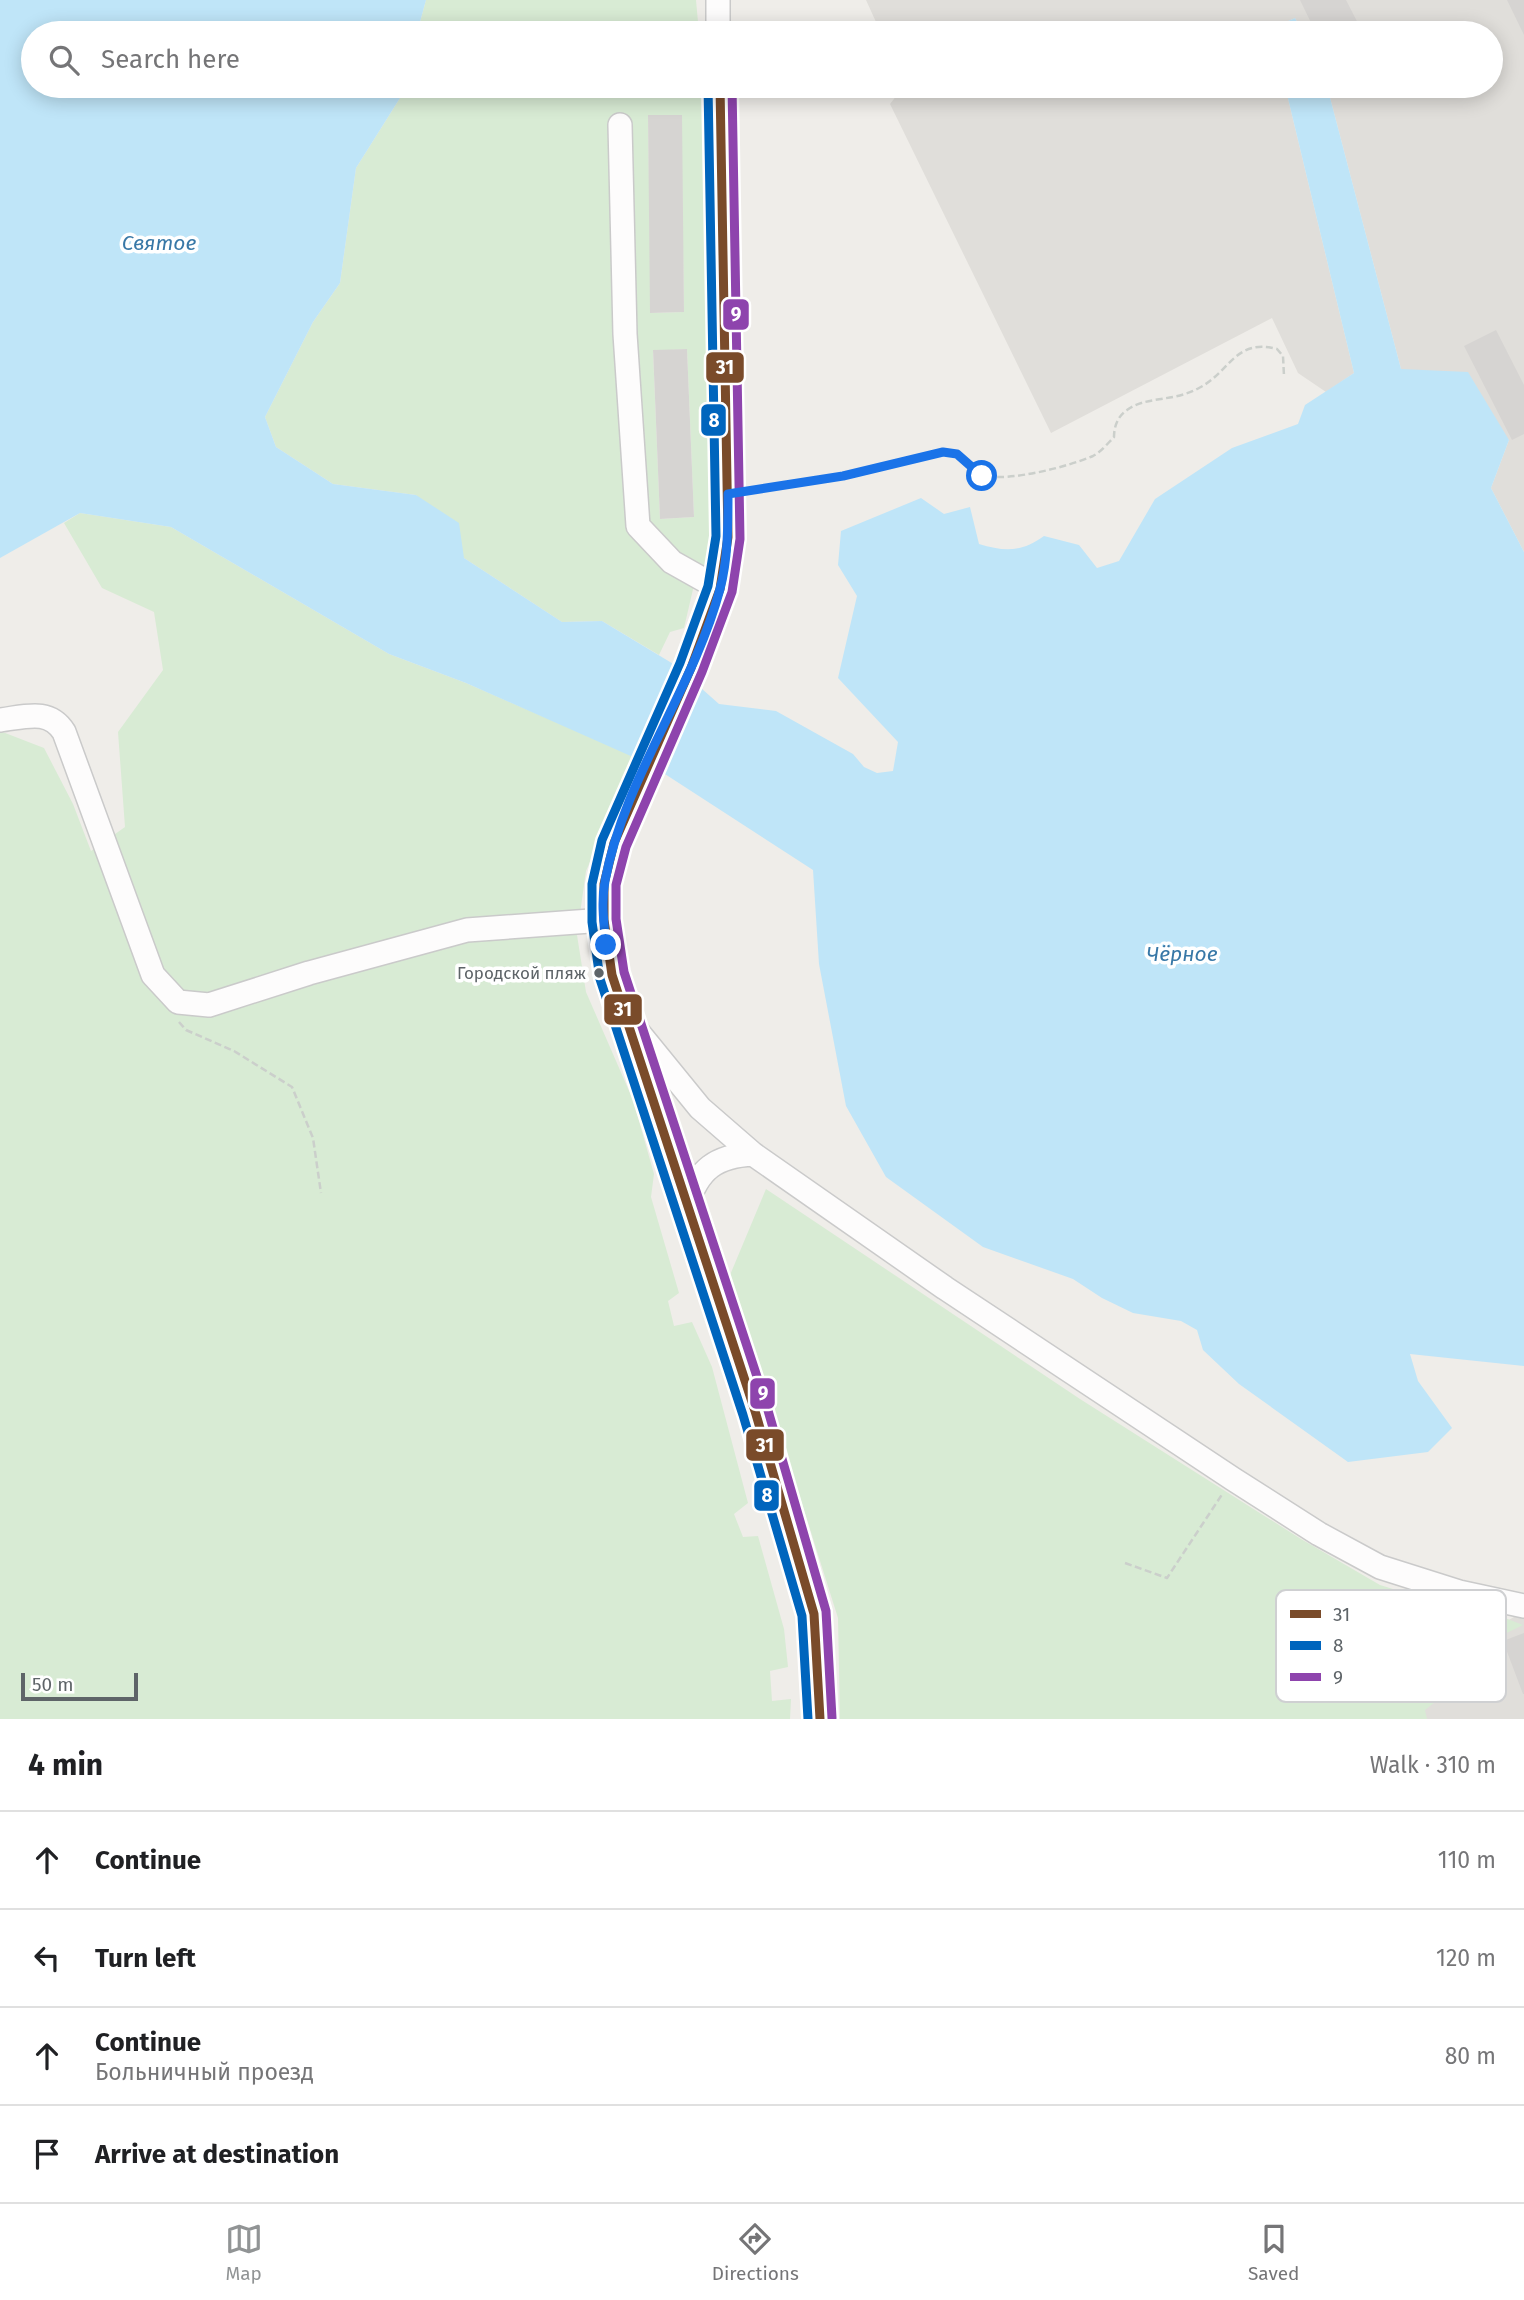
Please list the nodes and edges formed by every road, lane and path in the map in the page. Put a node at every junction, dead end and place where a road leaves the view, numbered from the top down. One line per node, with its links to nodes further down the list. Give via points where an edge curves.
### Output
1 (718, 0): 2 (street)
2 (718, 21)
3 (720, 98): 6 (street)
4 (621, 125): 7 (street, via 625,334 638,526 672,562)
5 (1284, 376): 6 (path, via 1283,356 1277,349 1253,347 1238,352 1202,387 1177,399 1142,401 1125,411 1114,426 1114,437 1096,455 1010,477 982,476 957,454 943,452 843,476)
6 (728, 494): 7 (street, via 728,537)
7 (720, 589): 9 (street, via 691,668 614,843 604,884)
8 (0, 720): 10 (street, via 45,715 56,720 64,732 153,975)
9 (604, 920): 10 (street, via 467,930 209,1005); 11 (street, via 610,965)
10 (178, 1002): 13 (path, via 177,1020 186,1030 234,1051 292,1087 313,1138)
11 (625, 1016): 12 (street, via 700,1108); 14 (street)
12 (753, 1154): 14 (street, via 715,1160 698,1175); 15 (street)
13 (321, 1193)
14 (687, 1205): 20 (street, via 755,1411 814,1614)
15 (1233, 1479): 16 (path, via 1167,1578); 17 (street, via 1380,1567)
16 (1125, 1563)
17 (1453, 1590)
18 (1506, 1602): 19 (street)
19 (1524, 1606)
20 (820, 1719)

